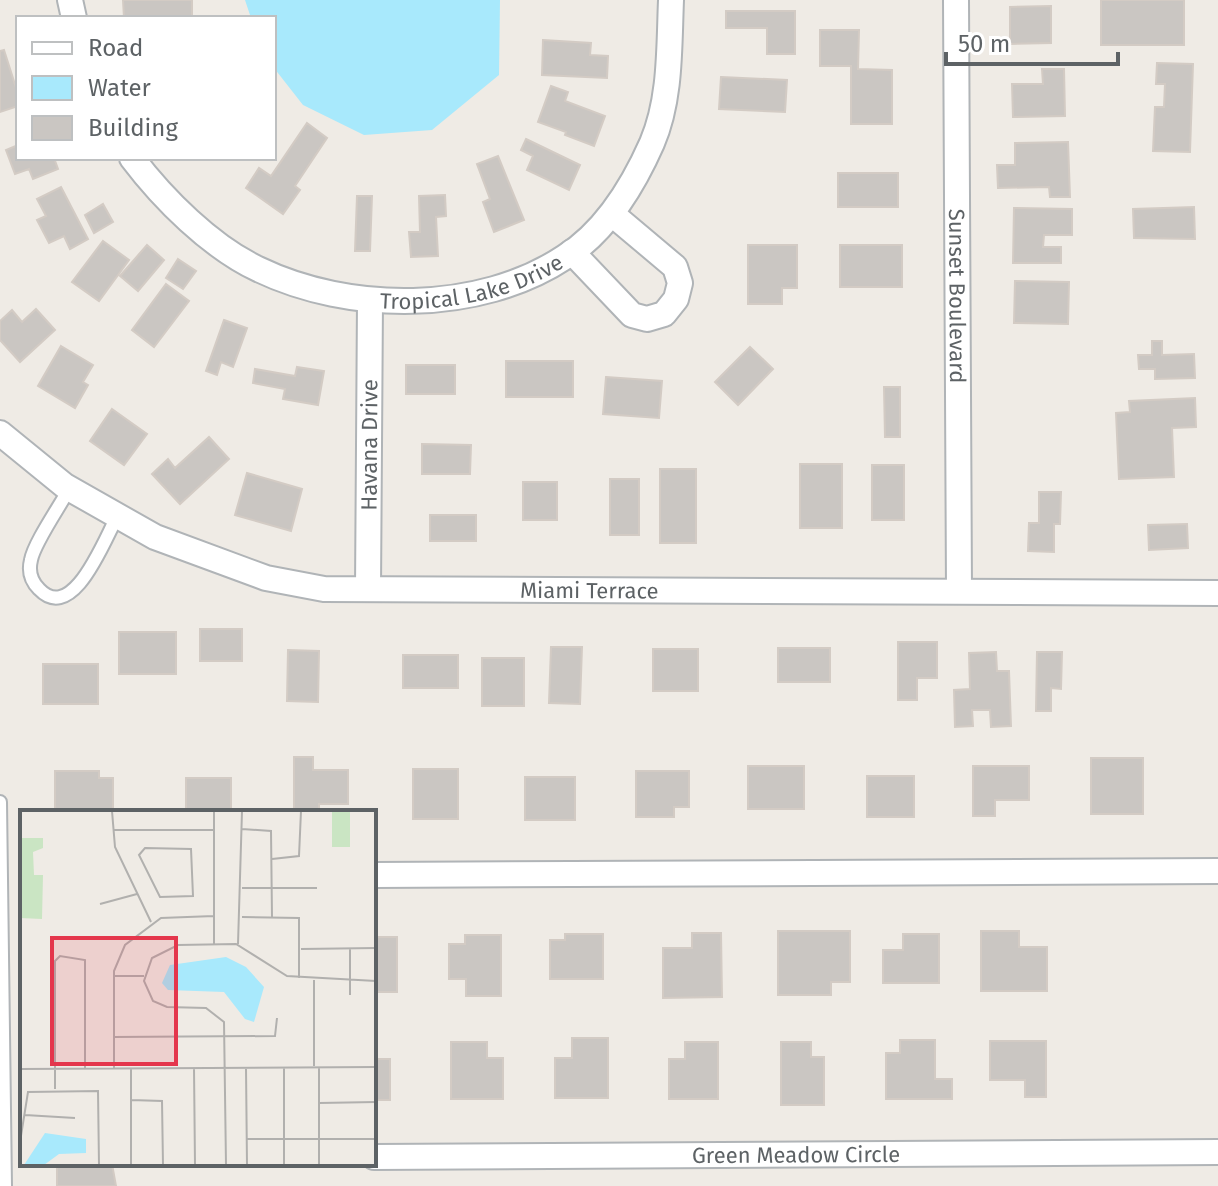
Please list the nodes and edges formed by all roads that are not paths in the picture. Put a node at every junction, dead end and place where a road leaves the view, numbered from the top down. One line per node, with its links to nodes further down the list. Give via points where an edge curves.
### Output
1 (671, 0): 4 (street, Tropical Lake Drive, via 667,86 653,141)
2 (956, 0): 11 (street, Sunset Boulevard)
3 (134, 160): 6 (street, Tropical Lake Drive, via 175,206 257,269 305,287)
4 (612, 214): 5 (street, Tropical Lake Drive); 5 (street, via 675,267 680,283 664,314 647,319 632,315)
5 (572, 252): 6 (street, Tropical Lake Drive, via 515,281 457,298)
6 (370, 301): 10 (street, Havana Drive)
7 (0, 433): 8 (street, Miami Terrace)
8 (69, 489): 9 (street, Miami Terrace); 9 (lane, via 31,559 30,578 41,592 66,596 84,581)
9 (117, 517): 10 (street, Miami Terrace, via 155,537 266,578 324,589)
10 (368, 589): 11 (street, Miami Terrace)
11 (959, 590): 12 (street, Miami Terrace)
12 (1218, 593)
13 (0, 802): 18 (lane)
14 (1218, 871): 15 (street)
15 (376, 875)
16 (1218, 1152): 17 (street, Green Meadow Circle)
17 (376, 1157)
18 (5, 1186)

